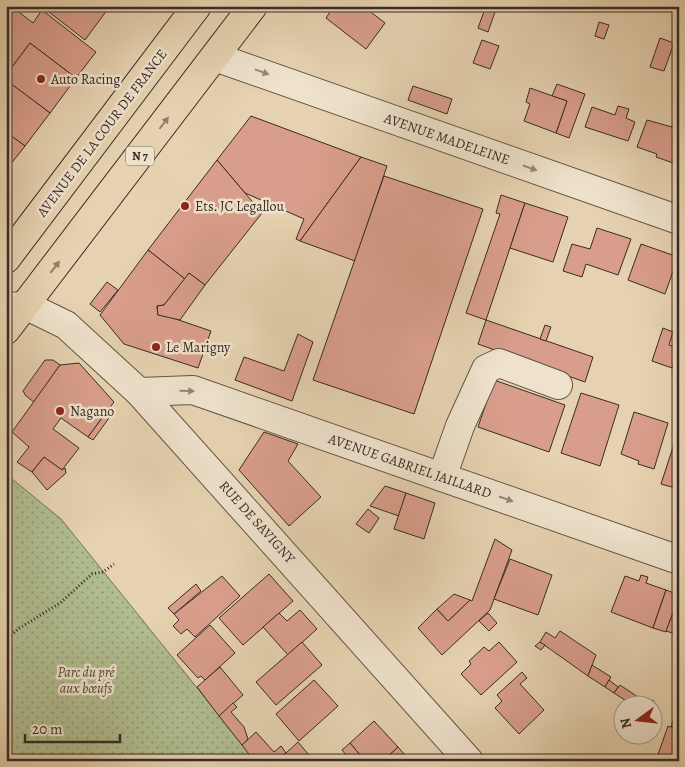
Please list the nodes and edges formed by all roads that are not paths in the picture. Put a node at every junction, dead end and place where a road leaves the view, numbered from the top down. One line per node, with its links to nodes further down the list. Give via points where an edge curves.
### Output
1 (253, 6): 3 (main road, N 7)
2 (191, 8): 5 (main road, AVENUE DE LA COUR DE FRANCE)
3 (215, 57): 4 (street, AVENUE MADELEINE, one-way to 4); 6 (main road, N 7, one-way to 3)
4 (679, 220)
5 (6, 259)
6 (16, 307): 7 (main road, N 7); 9 (street, RUE DE SAVIGNY, via 66,325)
7 (6, 330)
8 (558, 385): 10 (street, via 499,363 486,369)
9 (138, 392): 10 (street, AVENUE GABRIEL JAILLARD, one-way to 10, via 193,390); 12 (street, RUE DE SAVIGNY)
10 (442, 476): 11 (street, AVENUE GABRIEL JAILLARD, one-way to 11)
11 (679, 560)
12 (469, 761)

